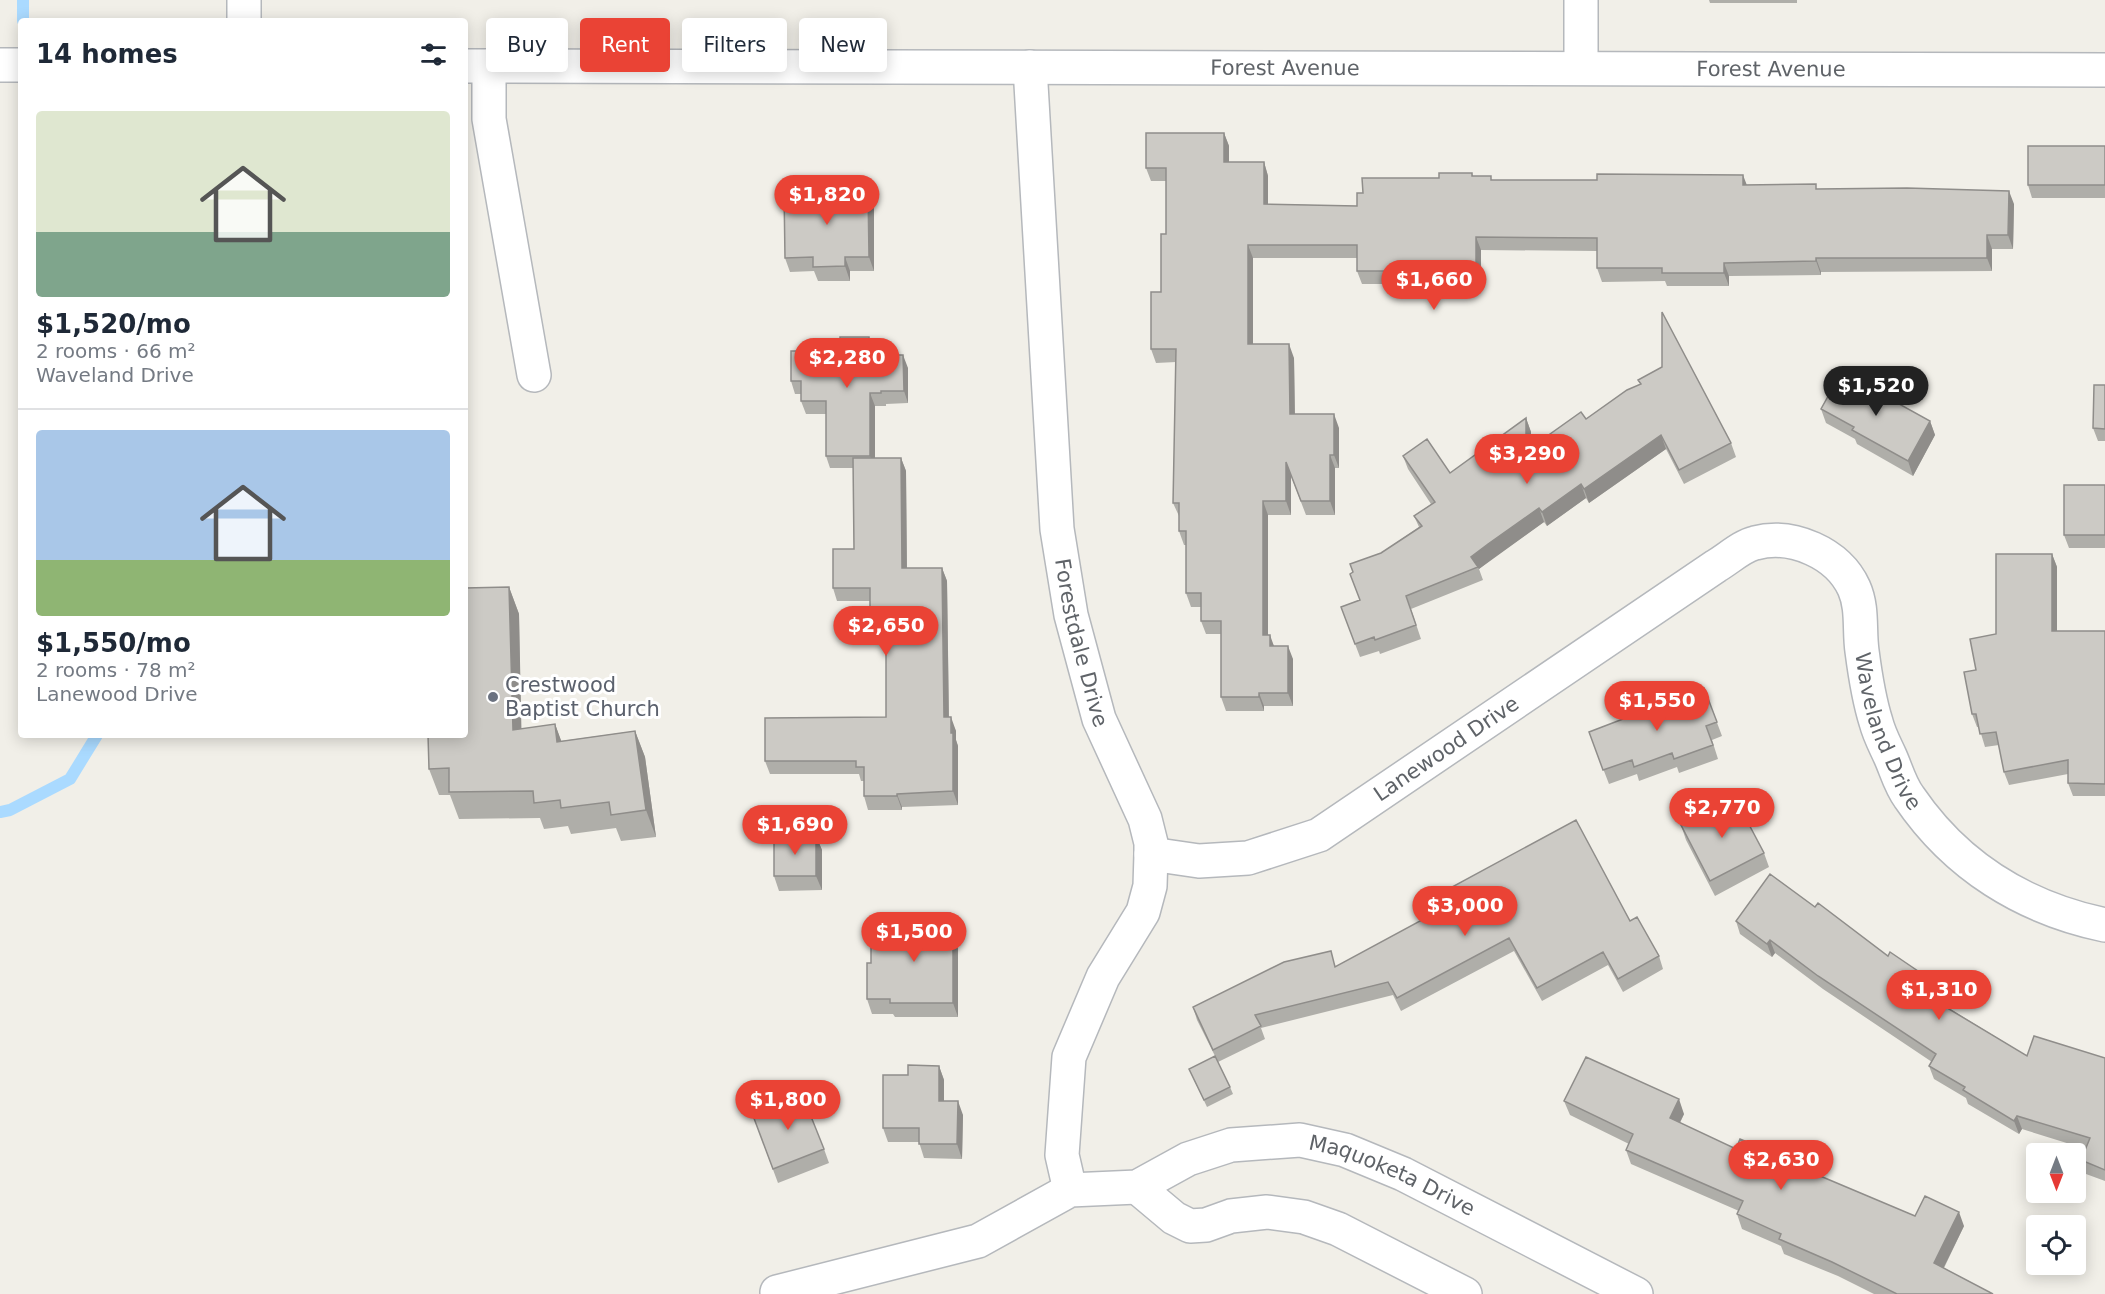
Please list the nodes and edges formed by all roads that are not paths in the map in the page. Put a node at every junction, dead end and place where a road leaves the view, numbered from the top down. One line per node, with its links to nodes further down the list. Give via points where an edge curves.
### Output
1 (244, 0): 3 (street)
2 (1581, 0): 8 (street)
3 (244, 18)
4 (18, 65): 5 (street)
5 (0, 66)
6 (477, 66): 7 (street, Forest Avenue); 10 (street)
7 (1030, 67): 8 (street, Forest Avenue); 12 (street, Forestdale Drive, via 1056,529 1071,615 1099,719 1145,819)
8 (1581, 68): 9 (street, Forest Avenue)
9 (2105, 70)
10 (534, 375)
11 (1716, 566): 12 (street, Lanewood Drive, via 1319,835 1248,858 1199,861); 13 (street, Waveland Drive, via 1753,543 1778,539 1804,544 1840,567 1854,589 1860,612 1862,650 1876,722 1907,796 1945,842 1992,880 2045,908)
12 (1151, 854): 15 (street, Forestdale Drive, via 1150,886 1143,912 1103,977 1069,1057 1062,1155)
13 (2105, 925)
14 (1137, 1187): 15 (street, Maquoketa Drive); 17 (street, via 1174,1218 1190,1226 1267,1212 1304,1217 1338,1229); 18 (street, Maquoketa Drive, via 1188,1159 1232,1145 1300,1140 1345,1150 1403,1174)
15 (1070, 1190): 16 (street, Maquoketa Drive, via 978,1241)
16 (777, 1292)
17 (1464, 1294)
18 (1636, 1294)

